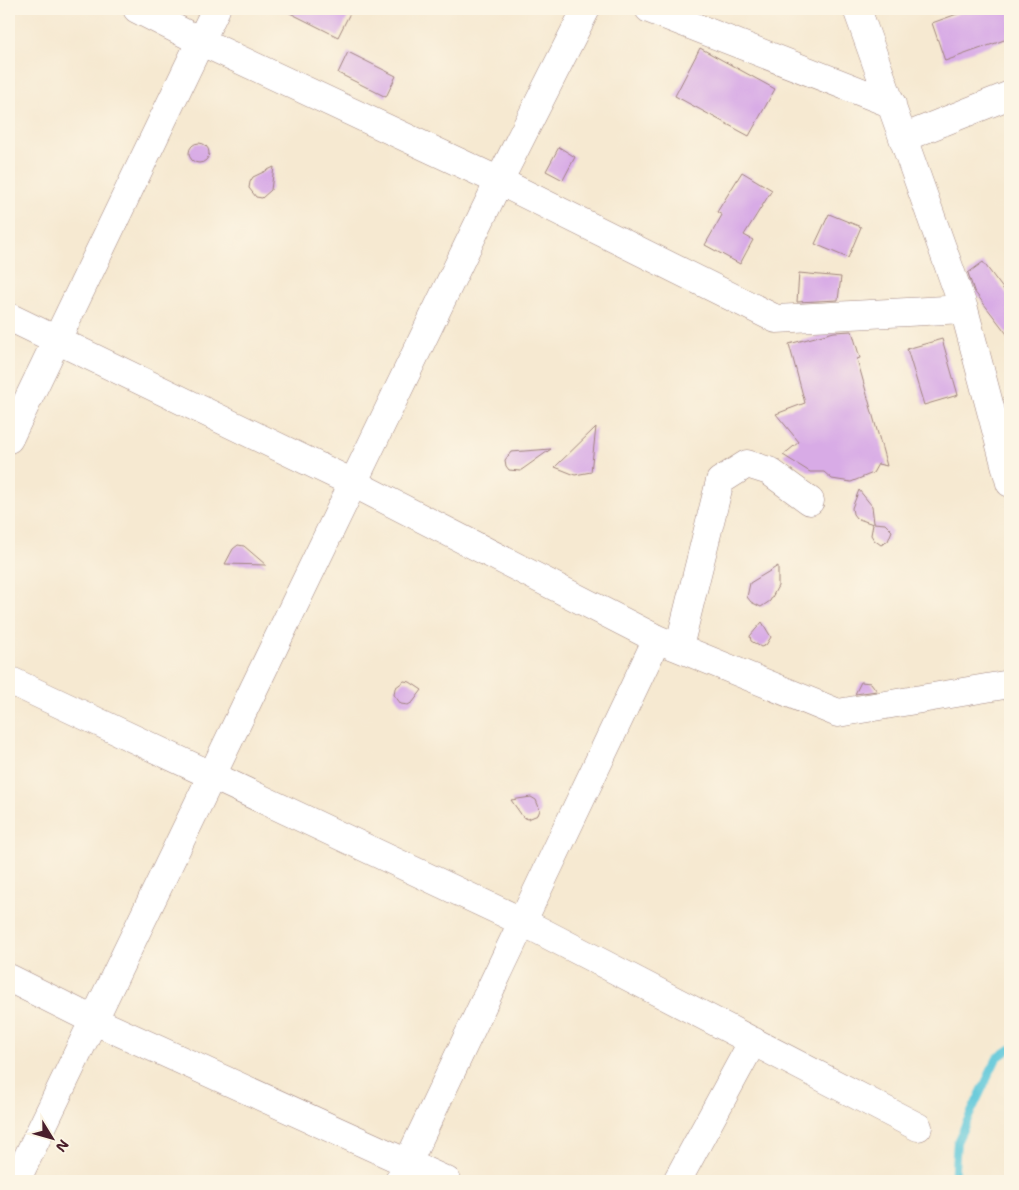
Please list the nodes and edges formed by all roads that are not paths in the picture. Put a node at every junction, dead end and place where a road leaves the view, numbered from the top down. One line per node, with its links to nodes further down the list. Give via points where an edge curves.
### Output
1 (137, 9): 6 (street)
2 (216, 9): 6 (street)
3 (586, 9): 10 (street)
4 (649, 9): 8 (street)
5 (857, 9): 8 (street)
6 (200, 41): 10 (street); 13 (street)
7 (1010, 95): 9 (street)
8 (892, 104): 9 (street)
9 (903, 138): 11 (street)
10 (499, 181): 11 (street, via 776,319); 15 (street)
11 (964, 309): 16 (street)
12 (9, 317): 13 (street)
13 (57, 342): 14 (street); 15 (street)
14 (9, 439)
15 (353, 483): 18 (street); 21 (street)
16 (1010, 483)
17 (810, 502): 18 (street, via 769,471 747,464 720,481)
18 (668, 643): 20 (street, via 838,713); 22 (street)
19 (9, 680): 21 (street)
20 (1010, 684)
21 (210, 777): 22 (street); 24 (street)
22 (523, 922): 25 (street); 27 (street)
23 (9, 978): 24 (street)
24 (95, 1021): 27 (street); 28 (street)
25 (753, 1041): 26 (street); 30 (street)
26 (918, 1127)
27 (403, 1172): 29 (street)
28 (16, 1181)
29 (448, 1181)
30 (677, 1181)

